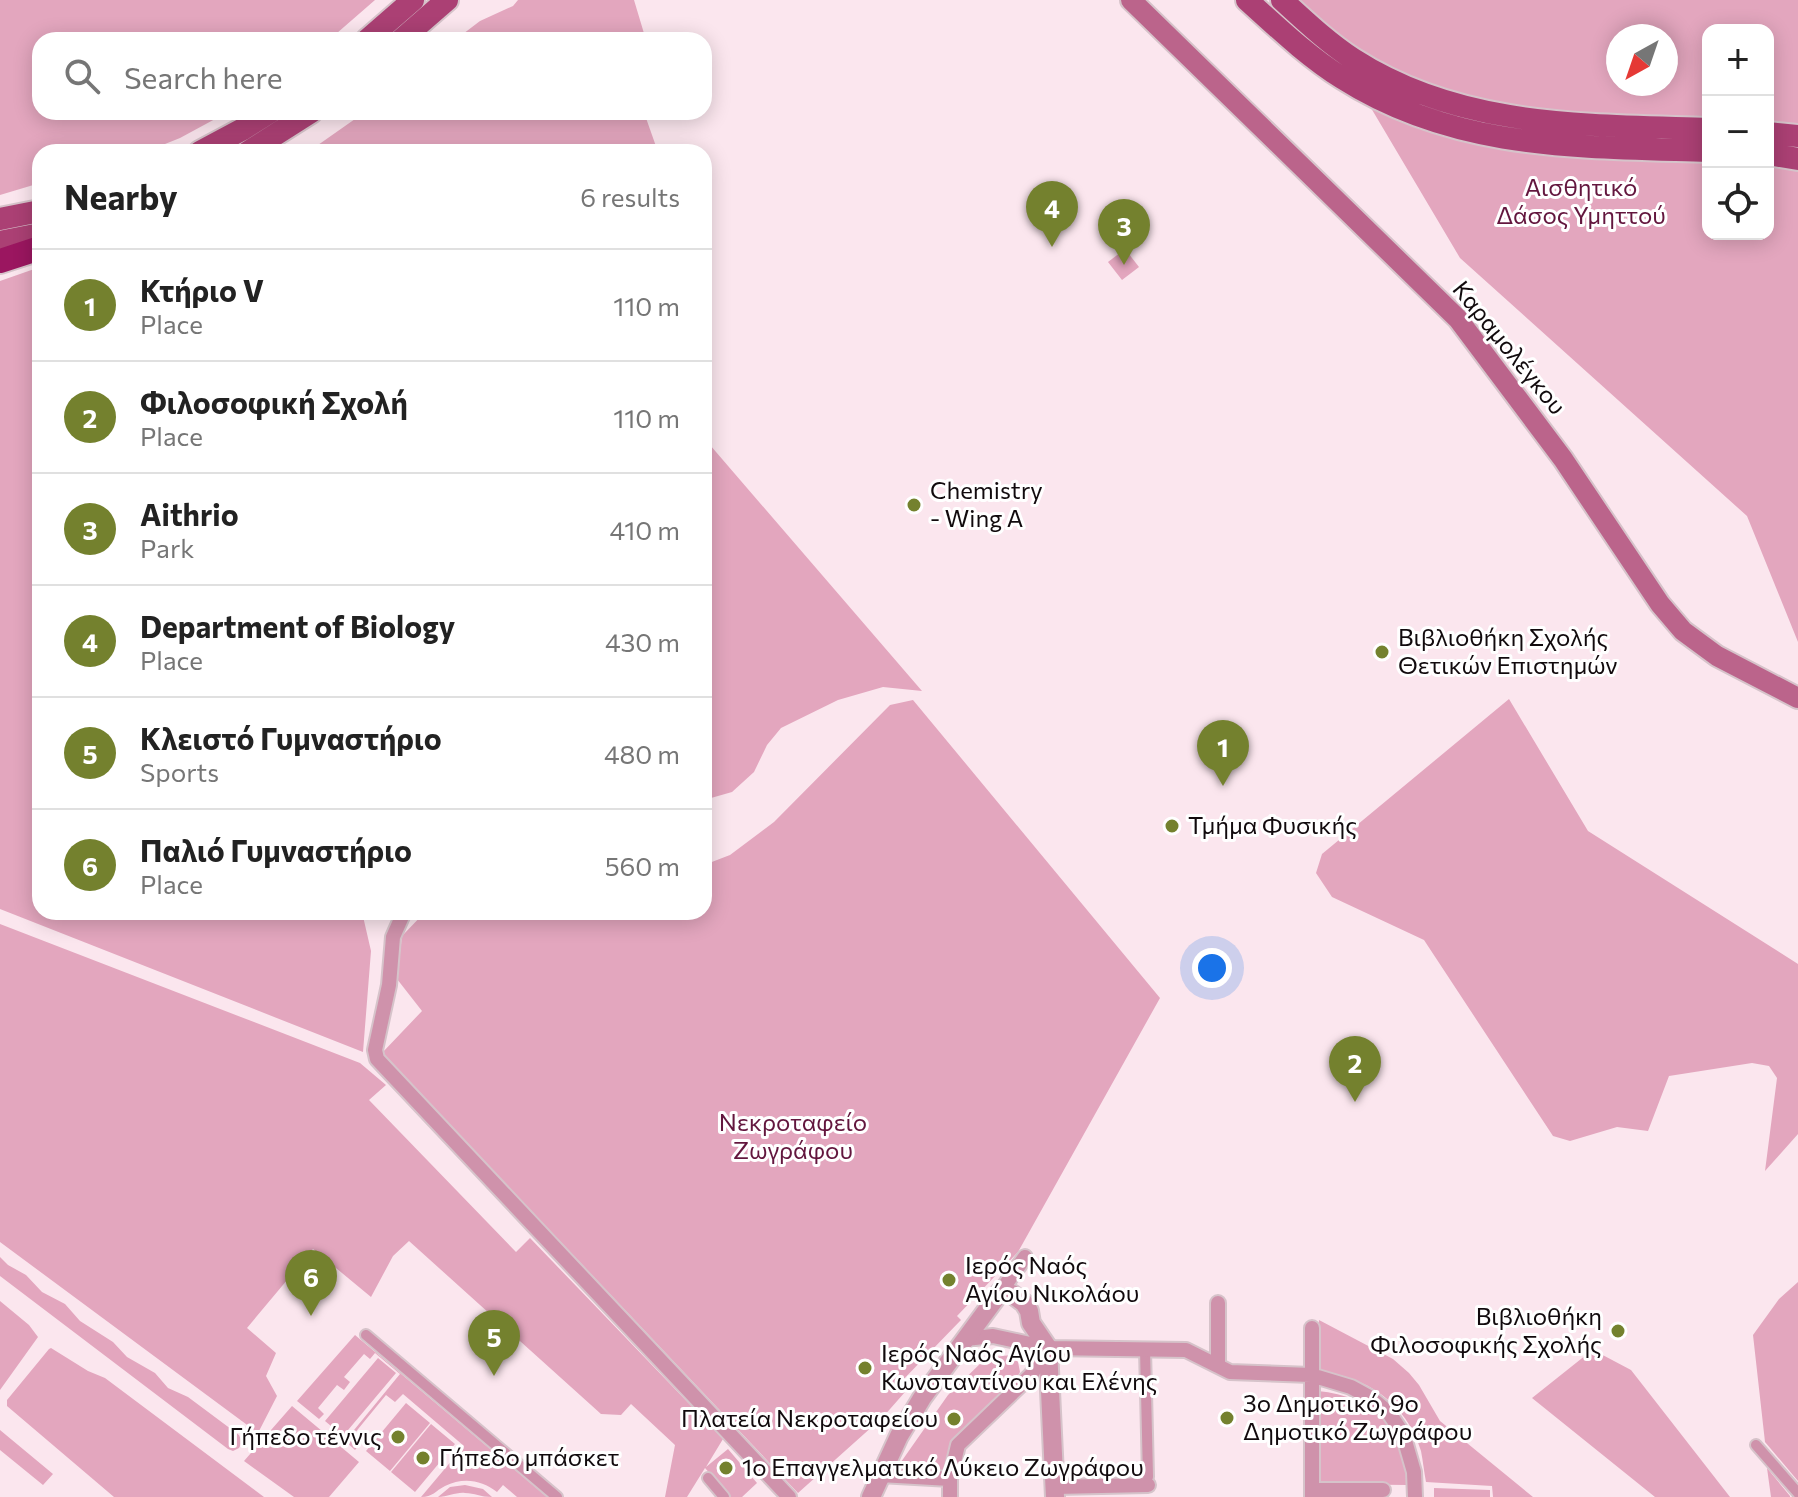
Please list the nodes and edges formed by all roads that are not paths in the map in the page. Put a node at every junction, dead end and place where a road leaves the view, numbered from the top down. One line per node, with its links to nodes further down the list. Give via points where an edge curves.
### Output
1 (413, 0): 8 (main road)
2 (447, 0): 7 (main road)
3 (464, 0): 7 (main road)
4 (1131, 0): 26 (main road, Καραμολέγκου, via 1458,319 1683,631 1717,656)
5 (1247, 0): 17 (main road, via 1341,77 1435,122 1537,143)
6 (1282, 0): 12 (main road, via 1351,58 1443,101 1538,121)
7 (423, 21): 9 (main road)
8 (376, 32)
9 (410, 32)
10 (257, 120): 15 (main road)
11 (298, 120): 16 (main road)
12 (1702, 129)
13 (1774, 134): 14 (main road)
14 (1798, 136)
15 (215, 144)
16 (261, 144)
17 (1702, 151)
18 (1774, 155): 19 (main road)
19 (1798, 159)
20 (32, 213): 21 (main road)
21 (0, 219)
22 (32, 236): 23 (main road)
23 (0, 242)
24 (32, 251): 25 (highway)
25 (0, 261)
26 (1798, 698)
27 (400, 920): 49 (street, via 393,937 377,1059)
28 (1025, 1257): 29 (street)
29 (1001, 1291): 33 (street); 34 (street, via 1022,1301)
30 (1218, 1303): 36 (street)
31 (1312, 1328): 37 (street)
32 (366, 1335): 47 (street)
33 (966, 1339): 34 (street, via 993,1336); 39 (street, via 922,1398)
34 (1048, 1348): 35 (street); 41 (street, via 1031,1375 958,1445); 44 (street)
35 (1145, 1349): 36 (street, via 1186,1350); 42 (street)
36 (1218, 1366): 37 (street, via 1230,1372)
37 (1311, 1375): 46 (street); 52 (street, via 1351,1387 1389,1413 1410,1454)
38 (1756, 1445): 45 (street)
39 (880, 1475): 41 (street); 50 (street)
40 (708, 1478): 48 (street)
41 (950, 1479): 51 (street)
42 (1148, 1486): 44 (street)
43 (1383, 1490): 46 (street)
44 (1055, 1492)
45 (1798, 1493)
46 (1312, 1494)
47 (557, 1497)
48 (724, 1497)
49 (789, 1497)
50 (871, 1497)
51 (950, 1497)
52 (1415, 1497)

